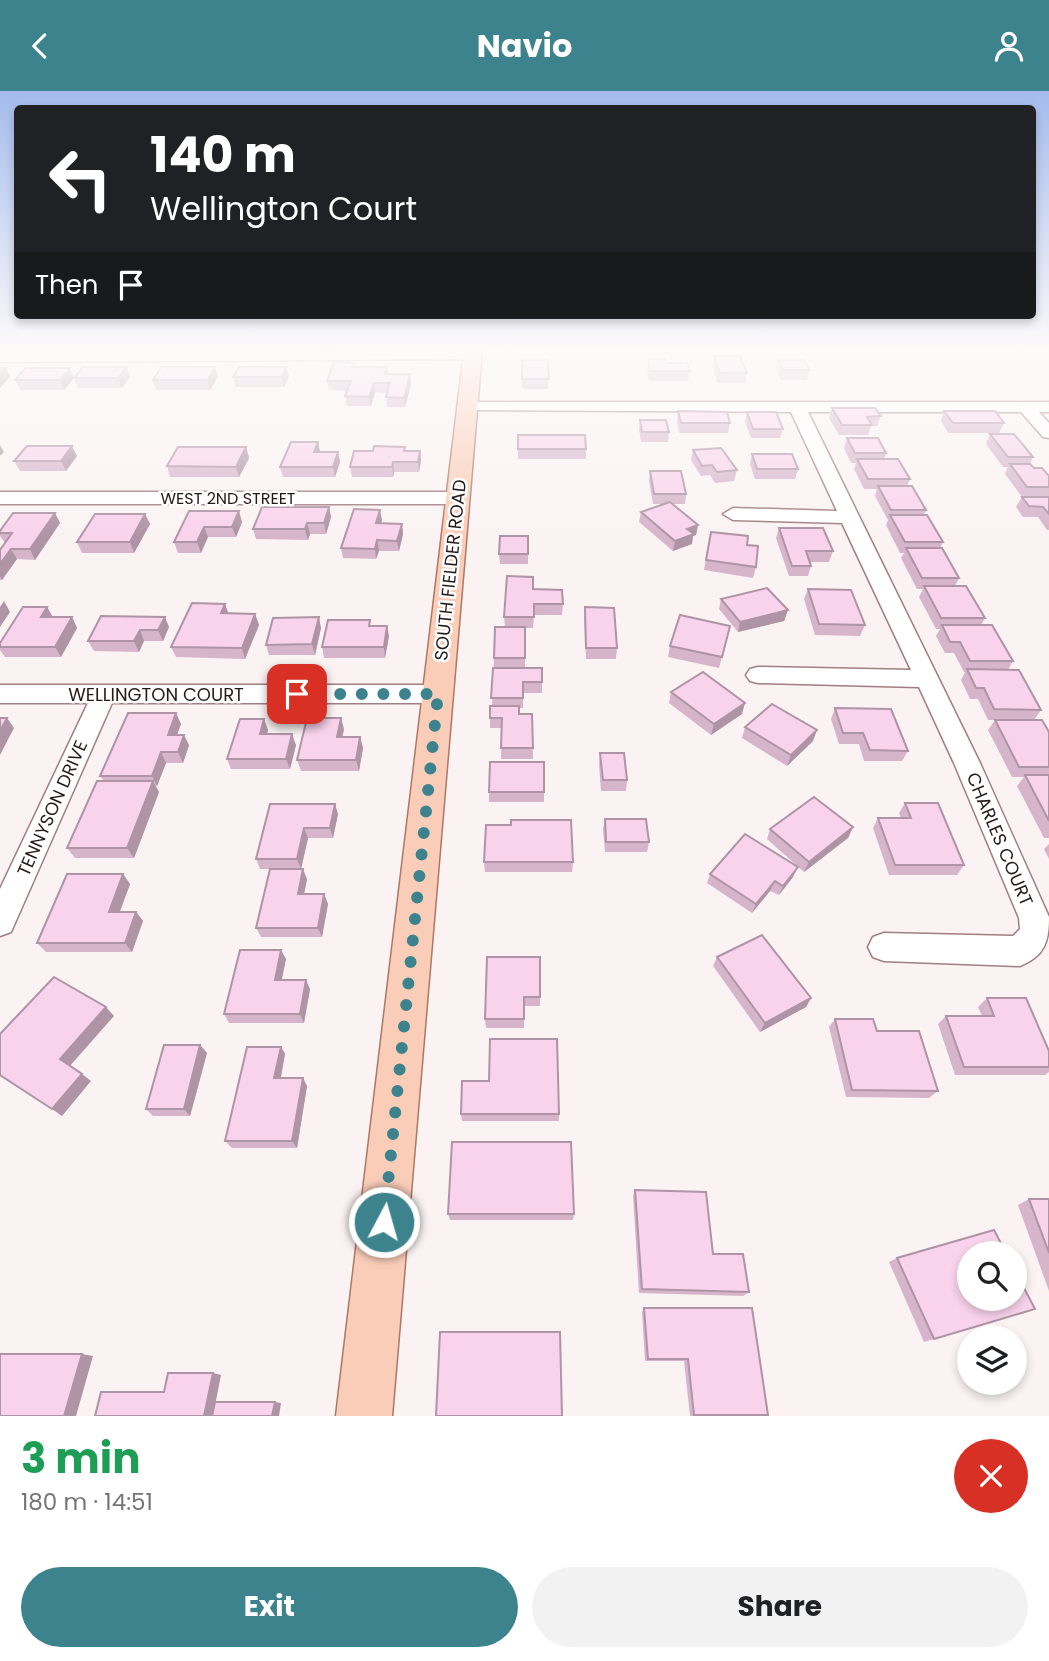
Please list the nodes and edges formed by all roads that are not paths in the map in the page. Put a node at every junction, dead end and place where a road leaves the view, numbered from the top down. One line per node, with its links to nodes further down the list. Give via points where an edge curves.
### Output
1 (467, 413): 5 (main road, SOUTH FIELDER ROAD)
2 (800, 413): 8 (street, CHARLES COURT)
3 (1031, 413): 4 (street)
4 (1049, 433)
5 (457, 498): 6 (street, WEST 2ND STREET); 13 (main road, SOUTH FIELDER ROAD)
6 (1, 499)
7 (733, 514): 8 (street)
8 (849, 517): 10 (street, CHARLES COURT)
9 (758, 675): 10 (street)
10 (927, 679): 15 (street, CHARLES COURT, via 1029,906 1036,933 1020,951)
11 (0, 694): 12 (street, WELLINGTON COURT)
12 (104, 694): 13 (street, WELLINGTON COURT); 14 (street, TENNYSON DRIVE)
13 (438, 694): 16 (main road, SOUTH FIELDER ROAD)
14 (0, 922)
15 (884, 947)
16 (364, 1416)

